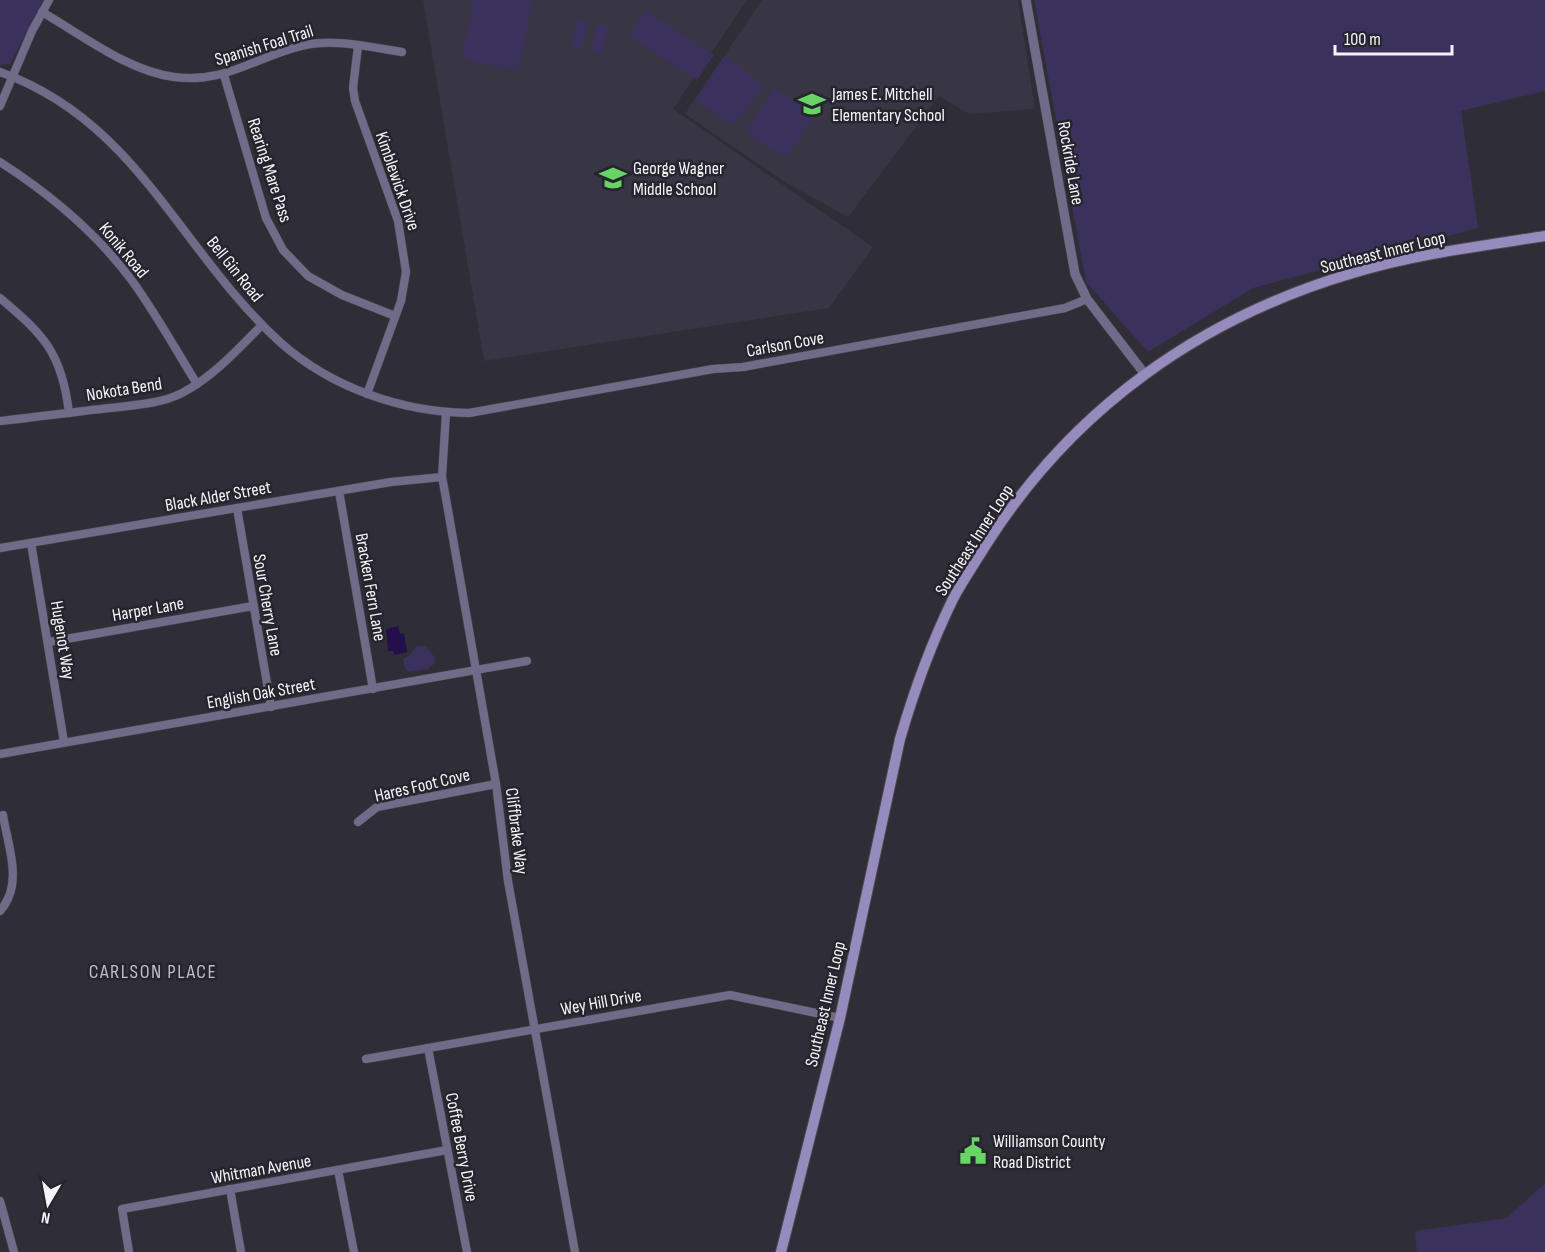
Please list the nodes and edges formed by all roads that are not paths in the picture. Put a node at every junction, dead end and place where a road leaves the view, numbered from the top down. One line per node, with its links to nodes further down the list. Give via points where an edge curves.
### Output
1 (49, 0): 3 (street)
2 (1026, 0): 13 (street, Rockride Lane, via 1071,258)
3 (42, 12): 7 (street, Spanish Foal Trail, via 148,71 190,78); 8 (street)
4 (358, 46): 5 (street, Spanish Foal Trail); 7 (street, Spanish Foal Trail, via 336,42 301,46); 14 (street, Kimblewick Drive, via 355,101 402,237 406,272)
5 (402, 52)
6 (0, 72): 8 (street, Bell Gin Road)
7 (224, 75): 14 (street, Rearing Mare Pass, via 266,218 283,250 308,276)
8 (13, 76): 9 (street); 15 (street, Bell Gin Road, via 71,108 122,153)
9 (0, 106)
10 (0, 162): 17 (street, Konik Road, via 53,199 116,261 144,298)
11 (1545, 236): 16 (main road, Southeast Inner Loop, via 1397,261 1321,284 1237,317)
12 (0, 298): 20 (street, via 34,328 51,350 64,379)
13 (1087, 299): 16 (street, Rockride Lane); 19 (street, Carlson Cove, via 1065,308 992,322)
14 (395, 316): 18 (street, Kimblewick Drive)
15 (262, 324): 17 (street, Nokota Bend, via 224,365); 18 (street, Bell Gin Road, via 308,364)
16 (1144, 373): 40 (main road, Southeast Inner Loop, via 1076,433 1028,486 954,598 912,697 900,739)
17 (197, 384): 20 (street, Nokota Bend, via 166,399)
18 (367, 394): 21 (street, Bell Gin Road)
19 (486, 410): 21 (street, Bell Gin Road)
20 (69, 413): 22 (street, Nokota Bend)
21 (446, 413): 23 (street, Cliffbrake Way)
22 (0, 421)
23 (442, 477): 24 (street, Black Alder Street); 31 (street, Cliffbrake Way)
24 (339, 491): 25 (street, Black Alder Street); 32 (street, Bracken Fern Lane)
25 (237, 508): 26 (street, Black Alder Street); 28 (street, Sour Cherry Lane)
26 (31, 543): 27 (street, Black Alder Street); 29 (street, Hugenot Way)
27 (0, 548)
28 (253, 606): 29 (street, Harper Lane); 33 (street, Sour Cherry Lane)
29 (49, 642): 34 (street, Hugenot Way)
30 (527, 661): 31 (street, English Oak Street)
31 (476, 670): 32 (street, English Oak Street); 36 (street, Cliffbrake Way)
32 (373, 689): 33 (street, English Oak Street)
33 (271, 707): 34 (street, English Oak Street)
34 (64, 742): 35 (street, English Oak Street)
35 (0, 754)
36 (496, 784): 38 (street, Hares Foot Cove, via 377,807); 41 (street, Cliffbrake Way, via 508,881)
37 (3, 816): 39 (street, via 14,882)
38 (358, 822)
39 (0, 911)
40 (840, 1018): 41 (street, Wey Hill Drive, via 730,995); 54 (main road, Southeast Inner Loop)
41 (536, 1029): 42 (street, Wey Hill Drive); 53 (street, Cliffbrake Way)
42 (428, 1048): 43 (street, Wey Hill Drive); 44 (street, Coffee Berry Drive)
43 (366, 1059)
44 (447, 1150): 45 (street, Whitman Avenue); 52 (street, Coffee Berry Drive)
45 (338, 1170): 46 (street, Whitman Avenue); 51 (street)
46 (230, 1189): 49 (street, Whitman Avenue, via 122,1209); 50 (street)
47 (0, 1202): 48 (street)
48 (14, 1252)
49 (129, 1252)
50 (241, 1252)
51 (354, 1252)
52 (466, 1252)
53 (575, 1252)
54 (781, 1252)

